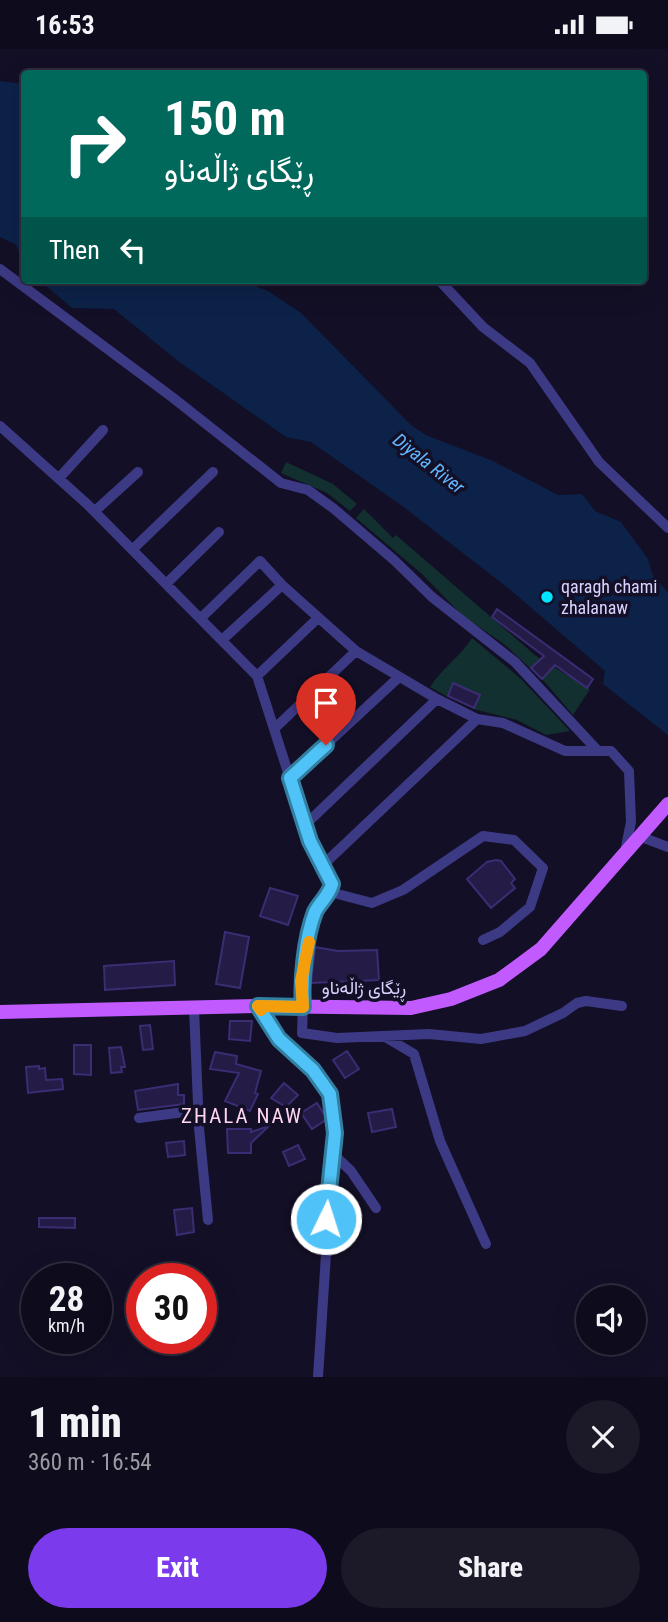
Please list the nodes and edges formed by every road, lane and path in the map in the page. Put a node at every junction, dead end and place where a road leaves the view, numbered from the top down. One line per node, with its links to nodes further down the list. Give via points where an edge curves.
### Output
1 (0, 269): 23 (street, via 281,483 308,490 333,508 432,597 515,662)
2 (443, 284): 9 (street, via 483,327 530,363 599,462)
3 (0, 426): 7 (street)
4 (103, 430): 7 (street)
5 (138, 472): 8 (street)
6 (213, 472): 11 (street)
7 (60, 477): 8 (street)
8 (95, 511): 11 (street)
9 (668, 528)
10 (219, 532): 12 (street)
11 (133, 549): 12 (street)
12 (167, 583): 14 (street)
13 (282, 585): 14 (street, via 260,561); 15 (street); 16 (street)
14 (201, 618): 16 (street)
15 (318, 618): 17 (street); 18 (street)
16 (222, 640): 18 (street)
17 (356, 651): 19 (street); 22 (street)
18 (257, 676): 22 (street)
19 (398, 678): 20 (street); 24 (street)
20 (437, 699): 21 (street); 26 (street)
21 (477, 719): 23 (street, via 503,723 565,751); 30 (street)
22 (274, 729): 24 (street)
23 (598, 751): 29 (street, via 611,751 629,771 631,822)
24 (290, 778): 26 (street)
25 (668, 804): 27 (main road, ڕێگای ژاڵەناو)
26 (305, 825): 30 (street)
27 (639, 836): 28 (street); 29 (main road, ڕێگای ژاڵەناو)
28 (668, 846)
29 (625, 852): 35 (main road, ڕێگای ژاڵەناو, via 541,949 499,981 411,1008)
30 (323, 865): 31 (street, via 332,884)
31 (330, 892): 32 (street, via 372,903 403,890 483,836 514,840 543,868 530,907); 35 (street, via 316,911 301,981)
32 (483, 940)
33 (258, 1006): 35 (main road, ڕێگای ژاڵەناو); 36 (main road, ڕێگای ژاڵەناو); 41 (street, via 279,1039 313,1070 330,1094 335,1117)
34 (622, 1006): 38 (street, via 577,1003 545,1024 481,1039 429,1034)
35 (303, 1007): 38 (street, via 302,1033)
36 (194, 1008): 37 (main road, ڕێگای ژاڵەناو); 39 (street)
37 (0, 1012)
38 (384, 1037): 44 (street, via 414,1054 440,1141)
39 (199, 1109): 40 (street); 43 (street)
40 (139, 1118)
41 (332, 1153): 42 (street, via 351,1171); 45 (street)
42 (376, 1208)
43 (208, 1220)
44 (486, 1244)
45 (318, 1377)

